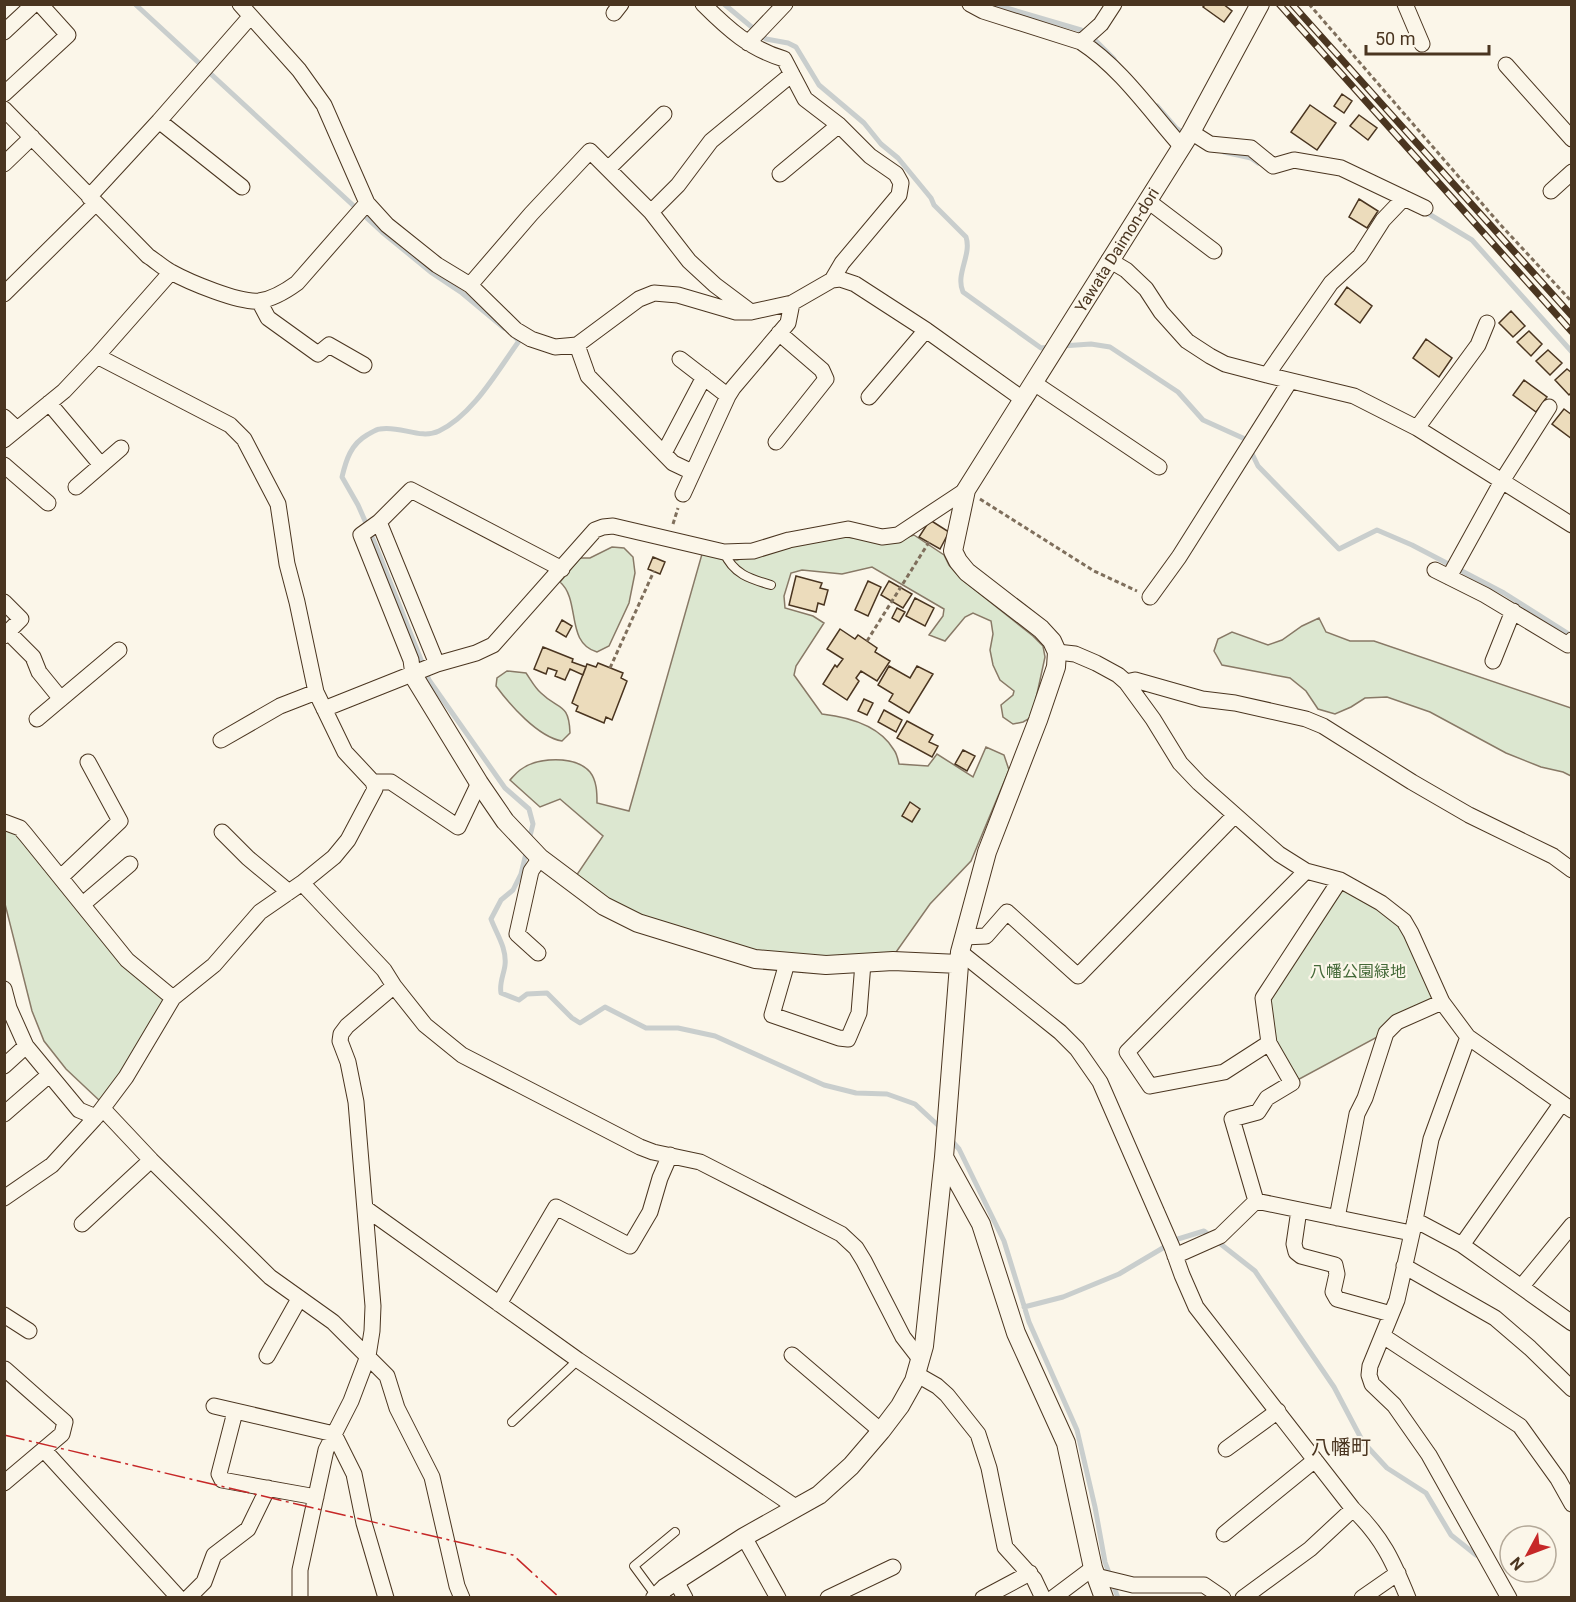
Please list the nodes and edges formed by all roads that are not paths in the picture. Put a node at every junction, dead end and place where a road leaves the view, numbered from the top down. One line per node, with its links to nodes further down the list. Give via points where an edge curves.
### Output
1 (34, 4): 11 (street)
2 (40, 4): 17 (street, via 68,35)
3 (240, 4): 10 (street)
4 (703, 4): 13 (street)
5 (785, 4): 13 (street)
6 (970, 4): 12 (street)
7 (1114, 4): 12 (street, via 1101,24)
8 (1405, 4): 14 (street)
9 (1259, 5): 24 (street, Yawata Daimon-dori)
10 (250, 17): 20 (street); 34 (street, via 299,70 324,105)
11 (4, 32)
12 (1081, 42): 24 (street)
13 (748, 43): 16 (street, via 784,58)
14 (1422, 44)
15 (1506, 65): 23 (street)
16 (792, 74): 21 (street, via 805,99); 36 (street, via 711,141 678,185)
17 (4, 94)
18 (4, 109): 22 (street)
19 (664, 114): 26 (street)
20 (159, 121): 29 (street); 32 (street)
21 (838, 125): 28 (street); 40 (street, via 870,156 896,174 901,188)
22 (32, 136): 25 (street); 32 (street)
23 (1572, 139)
24 (1186, 140): 31 (street, via 1251,148 1273,166 1294,160 1341,168); 33 (street, Yawata Daimon-dori)
25 (4, 164)
26 (609, 168): 36 (street); 41 (street, via 590,151)
27 (1572, 172): 30 (street)
28 (780, 174)
29 (242, 187)
30 (1551, 191)
31 (1404, 198): 35 (street); 53 (street, via 1383,220 1360,256 1331,283)
32 (92, 200): 39 (street, via 148,256); 42 (street)
33 (1148, 201): 37 (street); 38 (street, Yawata Daimon-dori)
34 (367, 203): 41 (street, via 387,225 437,265); 43 (street, via 297,283)
35 (1425, 208)
36 (651, 212): 45 (street, via 689,261)
37 (1214, 250)
38 (1109, 260): 53 (street, via 1146,289 1187,340 1225,364); 56 (street, Yawata Daimon-dori)
39 (171, 272): 43 (street, via 244,300); 50 (street)
40 (832, 280): 44 (street); 47 (street, via 855,284)
41 (470, 285): 49 (street, via 516,330 531,339 555,346)
42 (4, 294)
43 (259, 301): 52 (street, via 267,318 318,354 329,345)
44 (792, 303): 45 (street); 48 (street, via 788,323)
45 (751, 312): 49 (street, via 654,293 639,299)
46 (1487, 323): 63 (street, via 1478,345)
47 (926, 330): 58 (street); 59 (street)
48 (779, 333): 57 (street); 66 (street, via 822,370 826,379)
49 (577, 345): 68 (street, via 588,376)
50 (97, 356): 60 (street); 94 (street, via 230,425 244,439 278,504 287,564)
51 (680, 359): 54 (street)
52 (364, 365)
53 (1267, 375): 55 (street)
54 (704, 377): 57 (street); 68 (street)
55 (1290, 381): 63 (street, via 1354,396); 83 (street)
56 (1034, 383): 59 (street, Yawata Daimon-dori); 71 (street)
57 (728, 396): 72 (street)
58 (869, 397)
59 (1024, 400): 75 (street, Yawata Daimon-dori)
60 (49, 403): 64 (street); 70 (street)
61 (1549, 407): 73 (street)
62 (4, 417): 64 (street)
63 (1417, 428): 73 (street)
64 (17, 429): 65 (street)
65 (4, 440)
66 (776, 442)
67 (121, 448): 70 (street)
68 (664, 453): 72 (street, via 673,463)
69 (4, 465): 77 (street)
70 (101, 465): 74 (street)
71 (1159, 467)
72 (693, 472): 76 (street)
73 (1502, 481): 79 (street); 85 (street, via 1442,573)
74 (76, 487)
75 (966, 490): 80 (street, via 898,536 882,537 848,529 753,551); 89 (street, via 953,551 958,561 1041,630)
76 (683, 494)
77 (48, 503)
78 (379, 522): 81 (street, via 411,490); 91 (street); 92 (street, via 361,535 411,660)
79 (1572, 525)
80 (724, 552): 81 (street, via 603,526 595,530); 82 (lane, via 745,577)
81 (562, 569): 91 (street, via 493,645)
82 (771, 585)
83 (1150, 597)
84 (4, 602): 86 (street, via 21,619)
85 (1514, 611): 87 (street, via 1568,645); 90 (street)
86 (6, 634): 95 (street, via 33,657 39,672)
87 (1572, 640)
88 (119, 650): 95 (street)
89 (1057, 652): 93 (street, via 1096,663); 114 (street, via 1056,667 1038,720 987,852)
90 (1493, 661)
91 (437, 664): 92 (street)
92 (413, 675): 96 (street); 101 (street)
93 (1126, 682): 102 (street, via 1180,763); 107 (street, via 1235,703 1323,726 1468,815 1546,851)
94 (316, 692): 96 (street); 98 (street, via 280,706)
95 (62, 699): 97 (street)
96 (324, 709): 100 (street, via 345,752)
97 (38, 719)
98 (221, 740)
99 (88, 762): 109 (street, via 120,822)
100 (374, 782): 101 (street, via 391,782 458,827); 111 (street, via 375,789 348,840)
101 (479, 783): 105 (street, via 505,821)
102 (1235, 815): 108 (street); 114 (street, via 1078,976 1007,912 986,936)
103 (4, 822): 109 (street, via 20,828)
104 (222, 832): 112 (street)
105 (540, 858): 115 (street, via 531,871 518,933); 116 (street, via 604,906 638,923 755,959)
106 (130, 864): 113 (street)
107 (1572, 870)
108 (1306, 872): 110 (street); 123 (street, via 1127,1052 1150,1086 1224,1072)
109 (61, 877): 113 (street)
110 (1340, 880): 121 (street, via 1404,921); 123 (street, via 1263,998)
111 (302, 883): 112 (street); 118 (street, via 384,970)
112 (289, 892): 120 (street, via 260,912 213,965)
113 (83, 904): 120 (street, via 127,960)
114 (961, 951): 117 (street); 131 (street); 142 (street, via 1077,1049 1100,1082)
115 (538, 953)
116 (787, 963): 117 (street); 117 (street, via 772,1015 848,1039 859,1013)
117 (863, 963)
118 (394, 986): 130 (street, via 425,1025 462,1055 640,1147); 135 (street, via 347,1026 340,1041 356,1101)
119 (4, 990): 124 (street)
120 (173, 998): 128 (street)
121 (1442, 1002): 122 (street); 137 (street, via 1397,1022 1386,1034 1357,1114)
122 (1468, 1037): 127 (street); 140 (street, via 1431,1138)
123 (1269, 1043): 134 (street, via 1292,1083 1267,1098 1258,1112 1232,1119)
124 (26, 1046): 125 (street); 126 (street)
125 (4, 1066)
126 (49, 1075): 128 (street, via 80,1110); 129 (street)
127 (1566, 1107): 141 (street)
128 (100, 1113): 132 (street); 133 (street, via 52,1165)
129 (4, 1114)
130 (670, 1155): 146 (street, via 650,1212 630,1246 556,1207); 156 (street, via 700,1162 841,1233 864,1261)
131 (944, 1157): 156 (street, via 924,1346); 178 (street, via 981,1224 1016,1333 1066,1443)
132 (151, 1160): 138 (street); 145 (street, via 270,1277)
133 (4, 1198)
134 (1256, 1201): 136 (street); 142 (street, via 1220,1236)
135 (365, 1208): 146 (street); 154 (street, via 373,1306)
136 (1299, 1210): 137 (street); 147 (street, via 1296,1252 1335,1265 1333,1292 1337,1299)
137 (1337, 1218): 140 (street)
138 (82, 1224)
139 (1572, 1225): 144 (street)
140 (1413, 1227): 141 (street); 143 (street)
141 (1462, 1245): 144 (street)
142 (1176, 1256): 160 (street, via 1196,1307)
143 (1404, 1266): 147 (street); 158 (street, via 1495,1318)
144 (1522, 1286): 149 (street)
145 (299, 1299): 153 (street); 154 (street, via 333,1322)
146 (499, 1304): 155 (street)
147 (1391, 1314): 151 (street)
148 (5, 1315): 150 (street)
149 (1572, 1323)
150 (29, 1331)
151 (1383, 1336): 171 (street, via 1520,1426); 199 (street, via 1370,1366 1372,1384 1394,1405 1429,1455)
152 (792, 1354): 163 (street)
153 (267, 1356)
154 (368, 1356): 164 (street); 187 (street, via 387,1376 397,1408 432,1477)
155 (578, 1360): 162 (lane); 172 (street)
156 (918, 1367): 163 (street, via 900,1406); 179 (street, via 948,1395 978,1434 1005,1546)
157 (5, 1369): 166 (street, via 65,1422 62,1434)
158 (1572, 1389)
159 (214, 1406): 161 (street)
160 (1278, 1411): 165 (street); 167 (street)
161 (236, 1412): 164 (street); 169 (street, via 219,1474 222,1480)
162 (512, 1422)
163 (881, 1431): 172 (street, via 851,1466)
164 (334, 1434): 170 (street, via 326,1450); 186 (street, via 354,1474)
165 (1226, 1449)
166 (44, 1450): 168 (street); 183 (street)
167 (1315, 1460): 173 (street); 175 (street)
168 (4, 1483)
169 (268, 1488): 170 (street); 184 (street, via 248,1529 214,1555 204,1582)
170 (316, 1497): 185 (street, via 300,1570)
171 (1572, 1504)
172 (797, 1508): 176 (street)
173 (1353, 1509): 180 (street, via 1384,1544); 196 (street, via 1310,1549)
174 (675, 1532): 182 (lane, via 634,1566)
175 (1224, 1534)
176 (744, 1537): 181 (street); 189 (street)
177 (893, 1567): 190 (street)
178 (1094, 1572): 193 (street); 194 (street); 195 (street, via 1133,1585 1204,1585)
179 (1030, 1573): 191 (street); 192 (street)
180 (1398, 1573): 197 (street); 198 (street)
181 (676, 1581): 182 (street); 188 (street)
182 (655, 1597)
183 (179, 1598)
184 (188, 1598)
185 (300, 1598)
186 (386, 1598)
187 (462, 1598)
188 (685, 1598)
189 (778, 1598)
190 (828, 1598)
191 (983, 1598)
192 (1043, 1598)
193 (1053, 1598)
194 (1104, 1598)
195 (1223, 1598)
196 (1244, 1598)
197 (1362, 1598)
198 (1408, 1598)
199 (1509, 1598)

